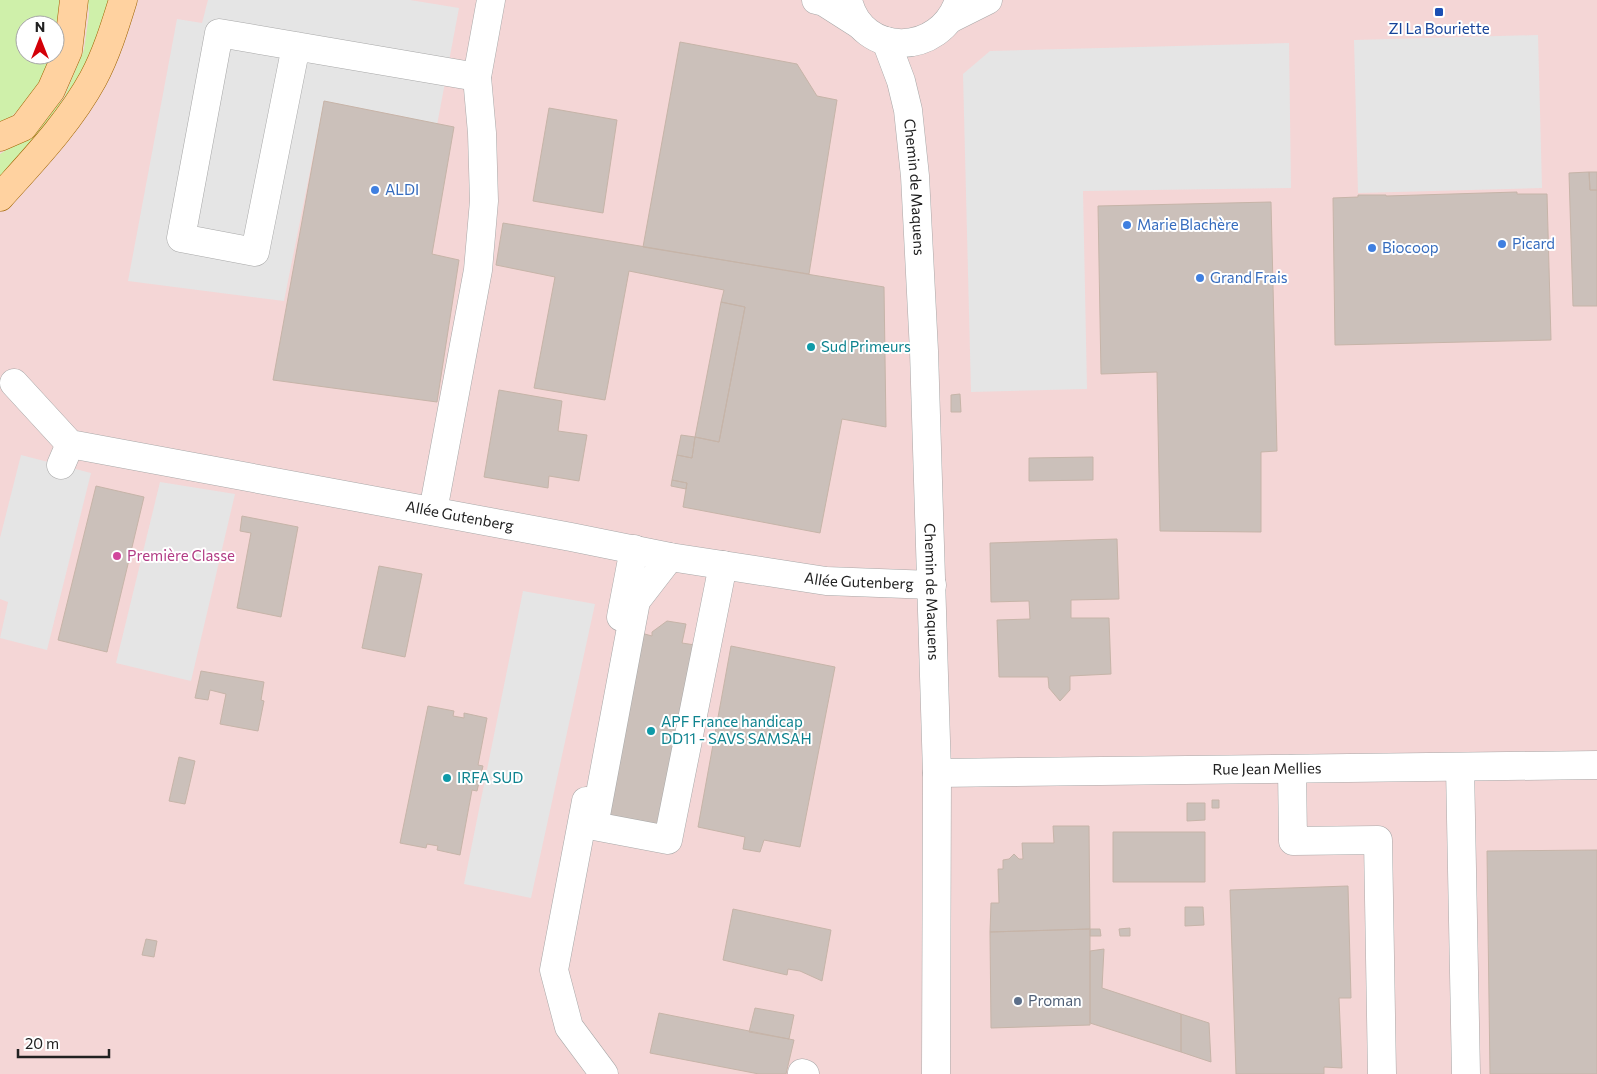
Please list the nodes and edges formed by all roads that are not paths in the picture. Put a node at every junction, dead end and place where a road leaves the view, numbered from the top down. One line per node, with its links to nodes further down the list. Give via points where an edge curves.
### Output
1 (74, 0): 14 (main road, via 68,51 51,90 23,127)
2 (123, 0): 15 (main road, via 94,78 76,107)
3 (491, 0): 12 (street)
4 (816, 0): 8 (street)
5 (848, 0): 8 (street)
6 (988, 0): 7 (street)
7 (954, 9): 10 (street, via 939,30)
8 (862, 26): 9 (street)
9 (886, 41): 10 (street, via 901,44); 13 (street, Chemin de Maquens)
10 (922, 41): 13 (street, Chemin de Maquens)
11 (296, 46): 11 (street, via 219,32 181,238 255,252); 12 (street)
12 (477, 77): 17 (street, via 484,201 478,270)
13 (908, 110): 21 (street, Chemin de Maquens, via 916,185)
14 (0, 137)
15 (0, 197)
16 (14, 383): 17 (street, Allée Gutenberg, via 65,455 197,478)
17 (433, 511): 18 (street, Allée Gutenberg)
18 (634, 549): 19 (street, Allée Gutenberg); 26 (street, via 554,970 569,1027)
19 (670, 557): 20 (street, Allée Gutenberg); 20 (street, via 636,601 594,826 668,840)
20 (723, 565): 21 (street, Allée Gutenberg, via 826,582)
21 (932, 585): 25 (street, Chemin de Maquens)
22 (1597, 765): 23 (street, Rue Jean Mellies)
23 (1460, 767): 24 (street, Rue Jean Mellies); 29 (street)
24 (1292, 769): 25 (street, Rue Jean Mellies); 28 (street, via 1293,841 1378,840)
25 (937, 773): 27 (street, Chemin de Maquens)
26 (604, 1074)
27 (936, 1074)
28 (1382, 1074)
29 (1466, 1074)

